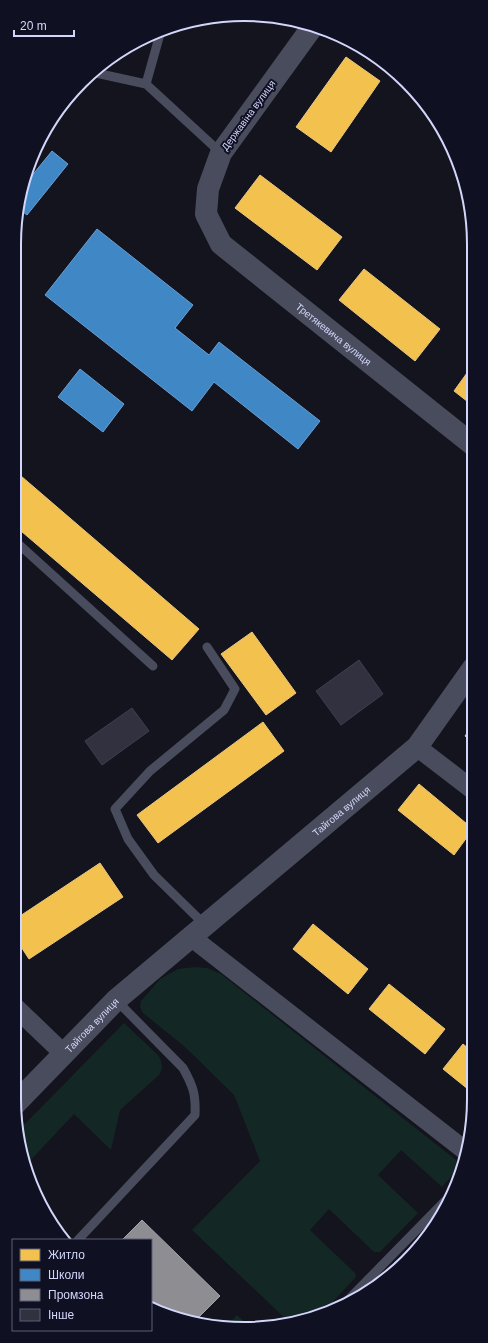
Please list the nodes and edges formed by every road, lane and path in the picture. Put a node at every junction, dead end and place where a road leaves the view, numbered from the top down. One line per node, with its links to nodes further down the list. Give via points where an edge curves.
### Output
1 (309, 31): 5 (street, Державіна вулиця)
2 (159, 38): 4 (lane)
3 (100, 74): 4 (lane)
4 (146, 84): 5 (lane)
5 (221, 154): 6 (street, Державіна вулиця, via 208,188)
6 (206, 214): 7 (street, Третякевича вулиця, via 221,244)
7 (467, 441)
8 (21, 546): 10 (lane)
9 (207, 647): 14 (lane, via 235,689 224,710 150,771 115,809 128,839)
10 (153, 666)
11 (467, 677): 12 (street, Тайгова вулиця)
12 (418, 747): 13 (street); 14 (street, Тайгова вулиця)
13 (467, 785)
14 (198, 931): 15 (street, Тайгова вулиця); 19 (street)
15 (116, 1000): 17 (street, Тайгова вулиця); 21 (lane, via 182,1068 196,1096 195,1115)
16 (21, 1013): 17 (street)
17 (63, 1053): 18 (street, Тайгова вулиця)
18 (21, 1098)
19 (462, 1148)
20 (438, 1208): 22 (lane)
21 (79, 1239)
22 (356, 1292)

